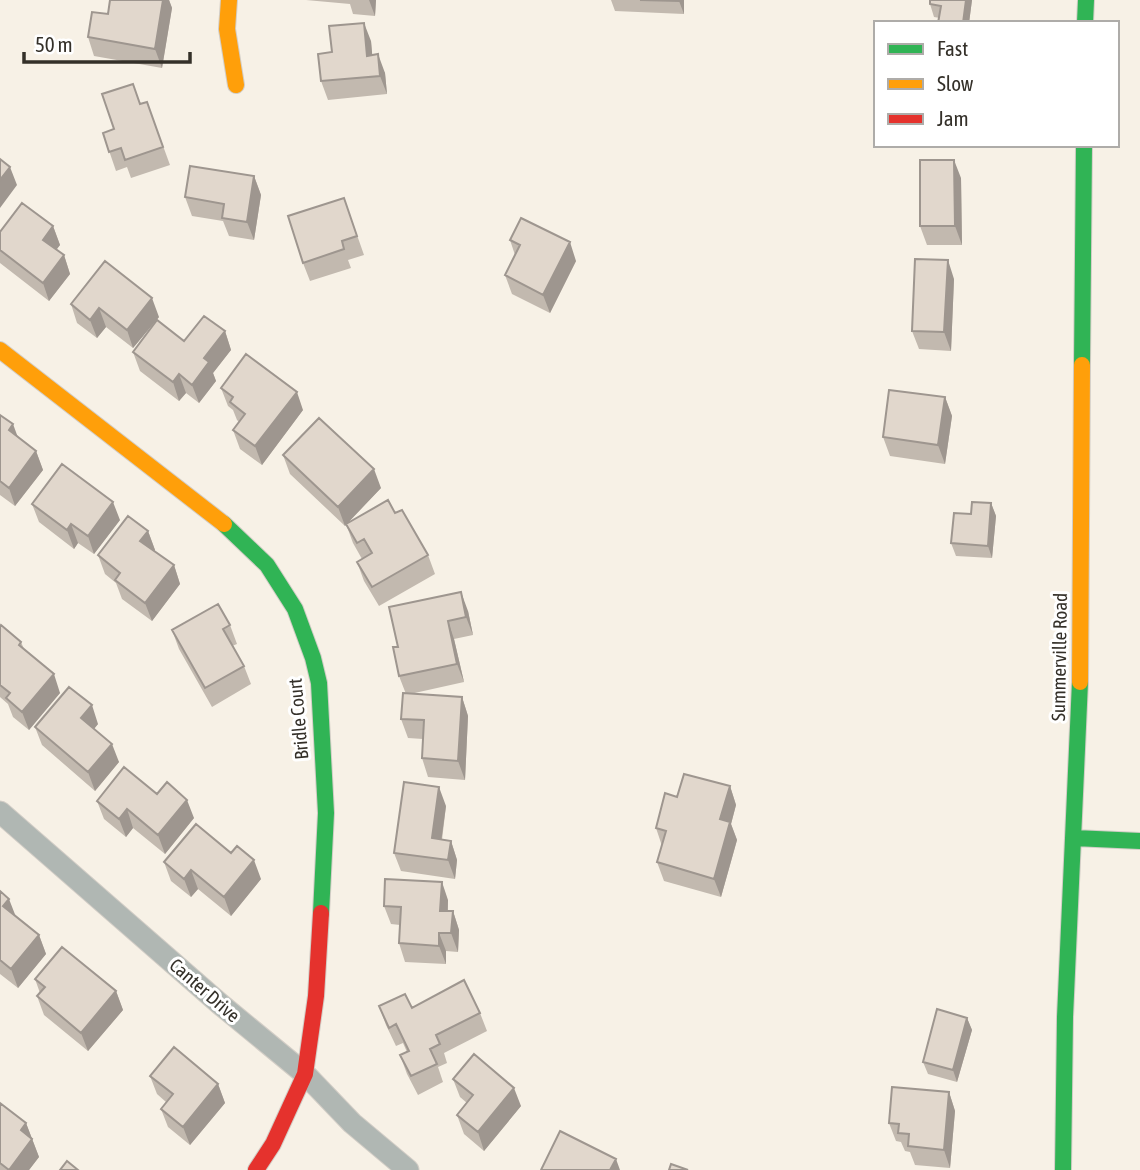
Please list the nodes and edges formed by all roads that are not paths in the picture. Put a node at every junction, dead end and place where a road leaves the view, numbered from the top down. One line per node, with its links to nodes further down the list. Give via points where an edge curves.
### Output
1 (229, 0): 4 (street, via 227,29)
2 (1086, 0): 3 (street)
3 (1086, 21)
4 (236, 85)
5 (1084, 147): 8 (street, Summerville Road, via 1080,702)
6 (0, 350): 10 (street, Bridle Court, via 232,530 267,565 295,609 319,682 326,813 316,996)
7 (0, 812): 10 (street, Canter Drive)
8 (1074, 838): 9 (street); 13 (street, Summerville Road)
9 (1140, 841)
10 (306, 1074): 11 (street, Bridle Court); 12 (street, Canter Drive, via 352,1123)
11 (256, 1170)
12 (408, 1170)
13 (1063, 1170)

